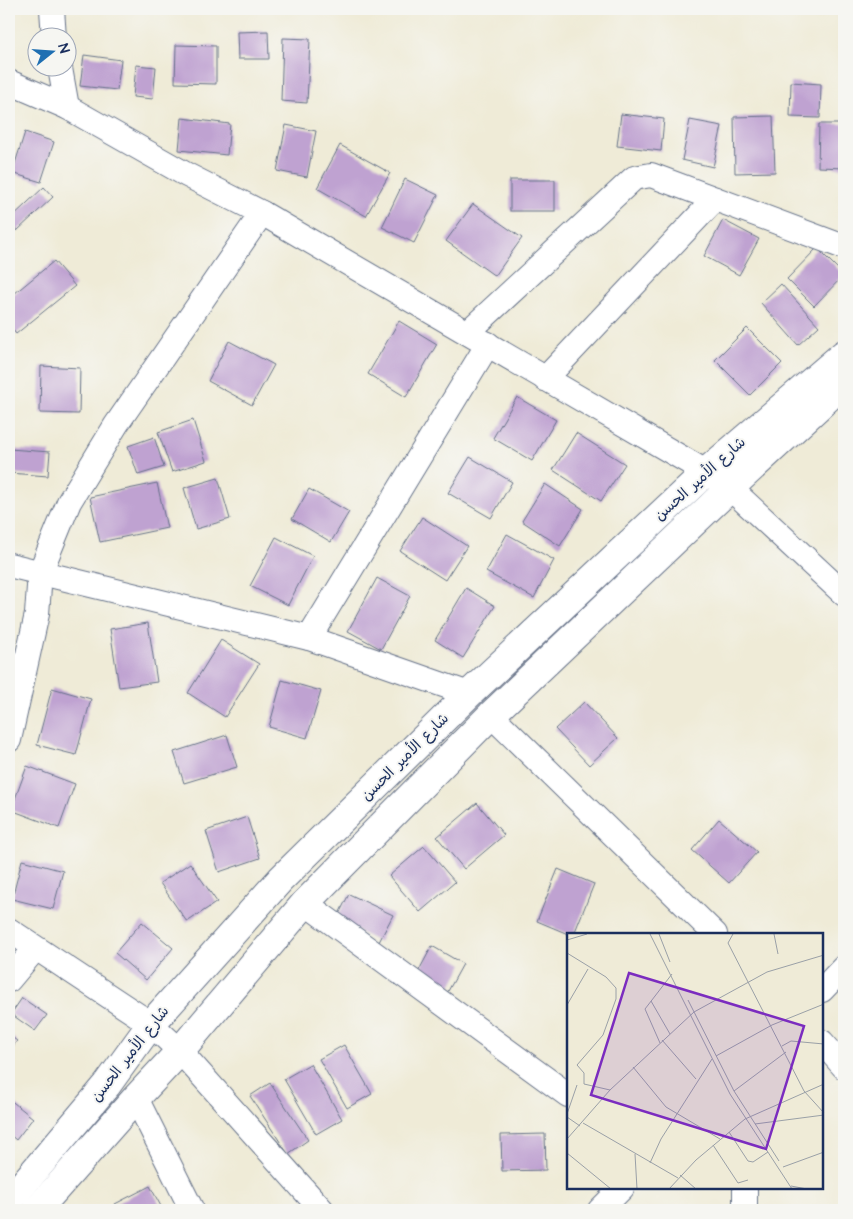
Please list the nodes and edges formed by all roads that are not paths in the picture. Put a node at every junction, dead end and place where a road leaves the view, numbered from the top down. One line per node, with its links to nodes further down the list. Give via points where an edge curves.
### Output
1 (52, 9): 2 (street)
2 (53, 28)
3 (62, 78): 5 (street)
4 (9, 82): 5 (street)
5 (67, 107): 7 (street)
6 (715, 199): 8 (street); 9 (street, via 651,175 634,178); 12 (street)
7 (262, 213): 9 (street); 17 (street, via 116,425 69,502)
8 (844, 247)
9 (468, 332): 10 (street)
10 (488, 344): 12 (street); 19 (street)
11 (844, 354): 14 (main road, شارع الأمير الحسن)
12 (545, 379): 14 (street)
13 (844, 384): 15 (main road, شارع الأمير الحسن)
14 (706, 472): 15 (street); 20 (main road, شارع الأمير الحسن)
15 (730, 488): 18 (street); 21 (main road, شارع الأمير الحسن)
16 (9, 565): 17 (street)
17 (40, 573): 19 (street); 22 (street, via 37,614)
18 (844, 594)
19 (310, 638): 20 (street)
20 (469, 694): 30 (main road, شارع الأمير الحسن, via 281,879)
21 (491, 715): 23 (main road, شارع الأمير الحسن); 25 (street)
22 (9, 740)
23 (305, 903): 32 (main road, شارع الأمير الحسن); 34 (street)
24 (9, 930): 26 (street)
25 (714, 933)
26 (35, 949): 28 (street); 30 (street)
27 (844, 967): 29 (street)
28 (9, 980)
29 (823, 989)
30 (151, 1024): 32 (street); 38 (main road, شارع الأمير الحسن, via 107,1085)
31 (823, 1043): 33 (street)
32 (180, 1051): 35 (main road, شارع الأمير الحسن); 41 (street)
33 (844, 1067)
34 (567, 1094)
35 (136, 1098): 39 (main road, شارع الأمير الحسن); 40 (street)
36 (621, 1189): 42 (street)
37 (745, 1189): 43 (street)
38 (9, 1202)
39 (37, 1210)
40 (192, 1210)
41 (322, 1210)
42 (600, 1210)
43 (745, 1210)

